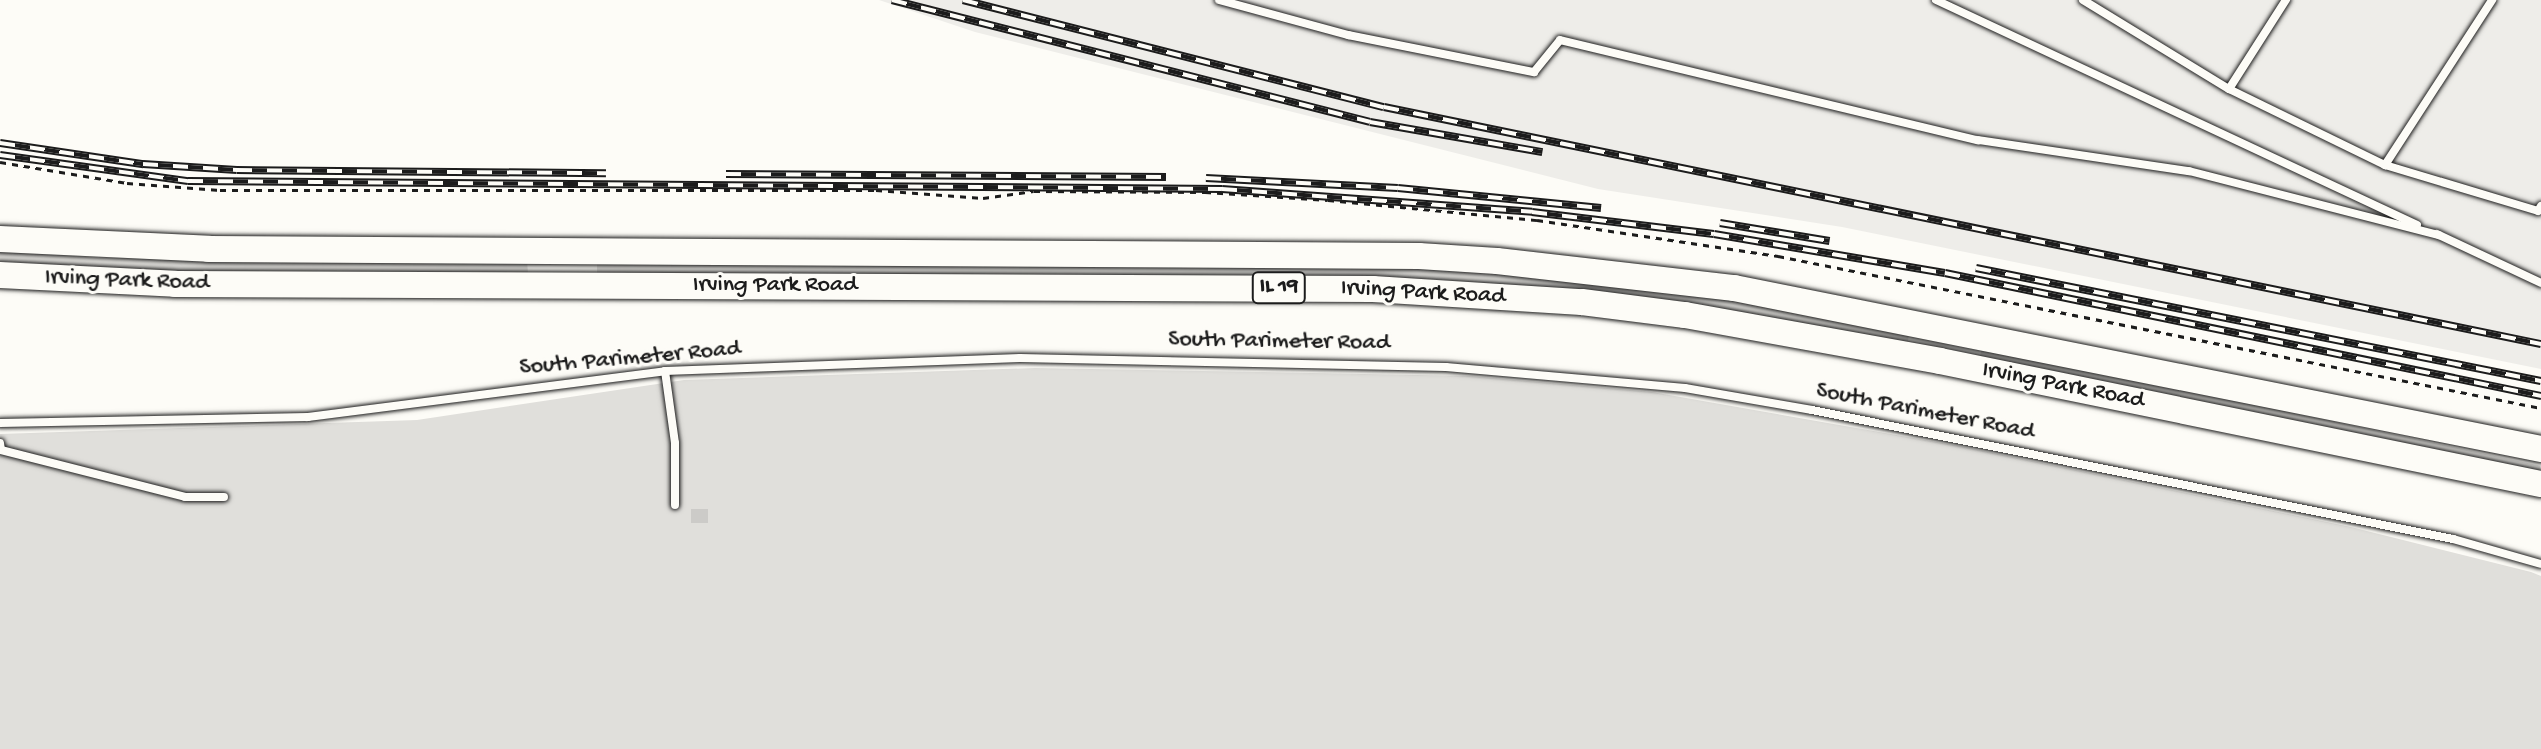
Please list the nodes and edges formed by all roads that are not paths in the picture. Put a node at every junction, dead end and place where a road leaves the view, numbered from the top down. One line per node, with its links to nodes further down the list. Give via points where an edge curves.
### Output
1 (1219, 0): 9 (lane, via 1348,35 1534,72 1560,40 1978,140 2189,171)
2 (1936, 0): 9 (lane)
3 (2083, 0): 6 (lane)
4 (2286, 0): 6 (lane)
5 (2492, 0): 7 (lane)
6 (2229, 89): 7 (lane)
7 (2385, 165): 8 (lane, via 2538,211)
8 (2541, 206)
9 (2439, 235): 13 (lane)
10 (0, 239): 11 (main road, Irving Park Road / IL 19)
11 (562, 268): 12 (main road, Irving Park Road / IL 19, via 133,283); 14 (main road, Irving Park Road / IL 19, via 1389,290 1685,315); 14 (main road, Irving Park Road / IL 19, via 1419,256 1645,275)
12 (0, 275)
13 (2541, 283)
14 (1944, 345): 18 (main road, Irving Park Road / IL 19); 19 (main road, Irving Park Road / IL 19)
15 (665, 371): 16 (lane, South Parimeter Road, via 308,417); 21 (lane, via 675,443); 22 (lane, South Parimeter Road, via 1052,359 1446,367 1586,377 1685,388 1918,429 2453,539)
16 (0, 423)
17 (0, 443): 20 (lane, via 1,450 185,497)
18 (2541, 449)
19 (2541, 484)
20 (224, 497)
21 (675, 505)
22 (2541, 564)

